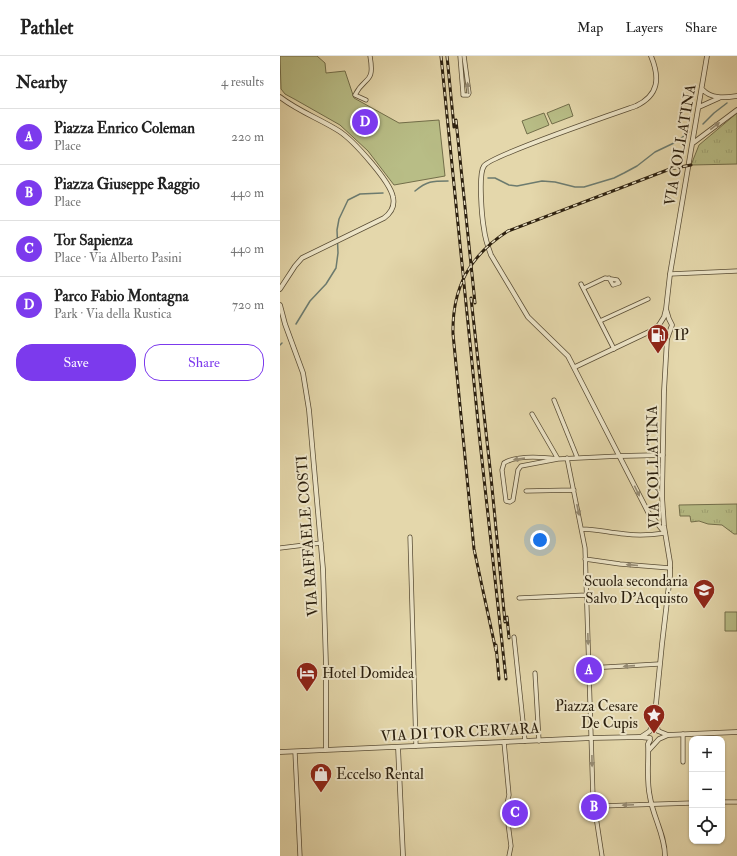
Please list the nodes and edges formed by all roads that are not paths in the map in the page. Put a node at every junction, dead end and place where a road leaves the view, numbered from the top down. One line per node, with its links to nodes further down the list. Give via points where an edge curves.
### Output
1 (370, 56): 10 (street, via 372,67 369,80 355,95)
2 (460, 56): 3 (street, one-way to 3, via 462,93 468,96)
3 (464, 56)
4 (650, 56): 37 (street, via 656,70 656,81 652,94 646,101 489,161 481,171 484,229 491,255 528,317 564,350)
5 (707, 56): 6 (street, VIA COLLATINA)
6 (702, 89): 9 (street, via 709,95); 13 (street, VIA COLLATINA)
7 (737, 96): 9 (street)
8 (280, 97): 11 (street)
9 (719, 98): 13 (street)
10 (366, 100)
11 (286, 101): 12 (street); 19 (street, via 340,132 354,144 388,185 393,202 388,215 300,260)
12 (280, 103)
13 (699, 107): 15 (street, VIA COLLATINA)
14 (737, 110): 15 (street, one-way to 14)
15 (693, 143): 17 (street, VIA COLLATINA)
16 (737, 271): 17 (street)
17 (670, 274): 26 (street, VIA COLLATINA)
18 (609, 278): 22 (street)
19 (285, 280): 20 (street); 23 (street)
20 (280, 284)
21 (581, 284): 22 (street)
22 (584, 288): 29 (street)
23 (280, 289)
24 (648, 299): 29 (street)
25 (280, 305): 31 (street, VIA RAFFAELE COSTI)
26 (666, 309): 28 (street, VIA COLLATINA); 30 (street, VIA COLLATINA)
27 (280, 316): 31 (street, VIA RAFFAELE COSTI)
28 (669, 319): 30 (street); 34 (street, via 672,325)
29 (600, 321): 36 (street)
30 (660, 322): 32 (street); 33 (street)
31 (285, 324): 50 (street, VIA RAFFAELE COSTI, via 303,373 308,395)
32 (653, 330): 33 (street); 36 (street)
33 (662, 331): 34 (street); 35 (street)
34 (670, 331): 35 (street, VIA COLLATINA)
35 (667, 339): 40 (street, VIA COLLATINA)
36 (614, 349): 37 (street)
37 (575, 367): 41 (street)
38 (554, 400): 43 (street)
39 (532, 414): 44 (street)
40 (663, 455): 41 (street); 48 (street, VIA COLLATINA, via 662,506)
41 (620, 456): 43 (street); 48 (street, one-way to 48, via 648,512)
42 (567, 458): 43 (street); 44 (street); 45 (street)
43 (577, 458)
44 (558, 459): 44 (street, one-way to 44, via 522,458 504,463 502,470 506,501 513,500 520,467)
45 (574, 490): 46 (street); 47 (street, one-way to 47)
46 (526, 491)
47 (582, 529): 48 (street, via 633,535); 52 (street)
48 (665, 533): 53 (street, VIA COLLATINA)
49 (410, 537): 73 (street)
50 (321, 543): 51 (street); 75 (street, VIA RAFFAELE COSTI, via 326,664)
51 (280, 548)
52 (585, 559): 53 (street, one-way to 52); 54 (street)
53 (670, 568): 57 (street, VIA COLLATINA)
54 (586, 595): 55 (street); 58 (street, one-way to 58)
55 (519, 598)
56 (514, 637): 70 (street)
57 (660, 664): 58 (street, one-way to 58); 60 (street, VIA COLLATINA)
58 (589, 668): 67 (street)
59 (536, 673): 71 (street)
60 (655, 714): 61 (street); 62 (street)
61 (650, 732): 62 (street, via 654,729); 66 (street); 68 (street)
62 (659, 732): 64 (street); 69 (street)
63 (737, 732): 65 (street)
64 (668, 734): 65 (street); 69 (street)
65 (683, 734): 79 (street)
66 (641, 737): 67 (street, VIA DI TOR CERVARA); 68 (street)
67 (591, 738): 71 (street, VIA DI TOR CERVARA); 80 (street, one-way to 80)
68 (650, 739): 69 (street); 76 (street)
69 (658, 740): 76 (street)
70 (525, 741): 71 (street, VIA DI TOR CERVARA); 72 (street, VIA DI TOR CERVARA)
71 (539, 741)
72 (504, 742): 73 (street, VIA DI TOR CERVARA); 87 (street, via 509,795 506,808)
73 (416, 746): 74 (street, VIA DI TOR CERVARA)
74 (398, 747): 75 (street, VIA DI TOR CERVARA); 89 (street)
75 (326, 750): 78 (street, VIA DI TOR CERVARA)
76 (649, 750): 84 (street, via 649,788)
77 (280, 752): 78 (street, VIA DI TOR CERVARA)
78 (296, 752): 88 (street)
79 (683, 762)
80 (593, 798): 85 (street); 86 (street)
81 (725, 802): 82 (street)
82 (737, 802)
83 (689, 803): 84 (street)
84 (652, 805): 85 (street, one-way to 85); 91 (street, via 663,838)
85 (602, 806): 86 (street)
86 (595, 815): 90 (street)
87 (509, 854)
88 (300, 856)
89 (403, 856)
90 (602, 856)
91 (665, 856)

